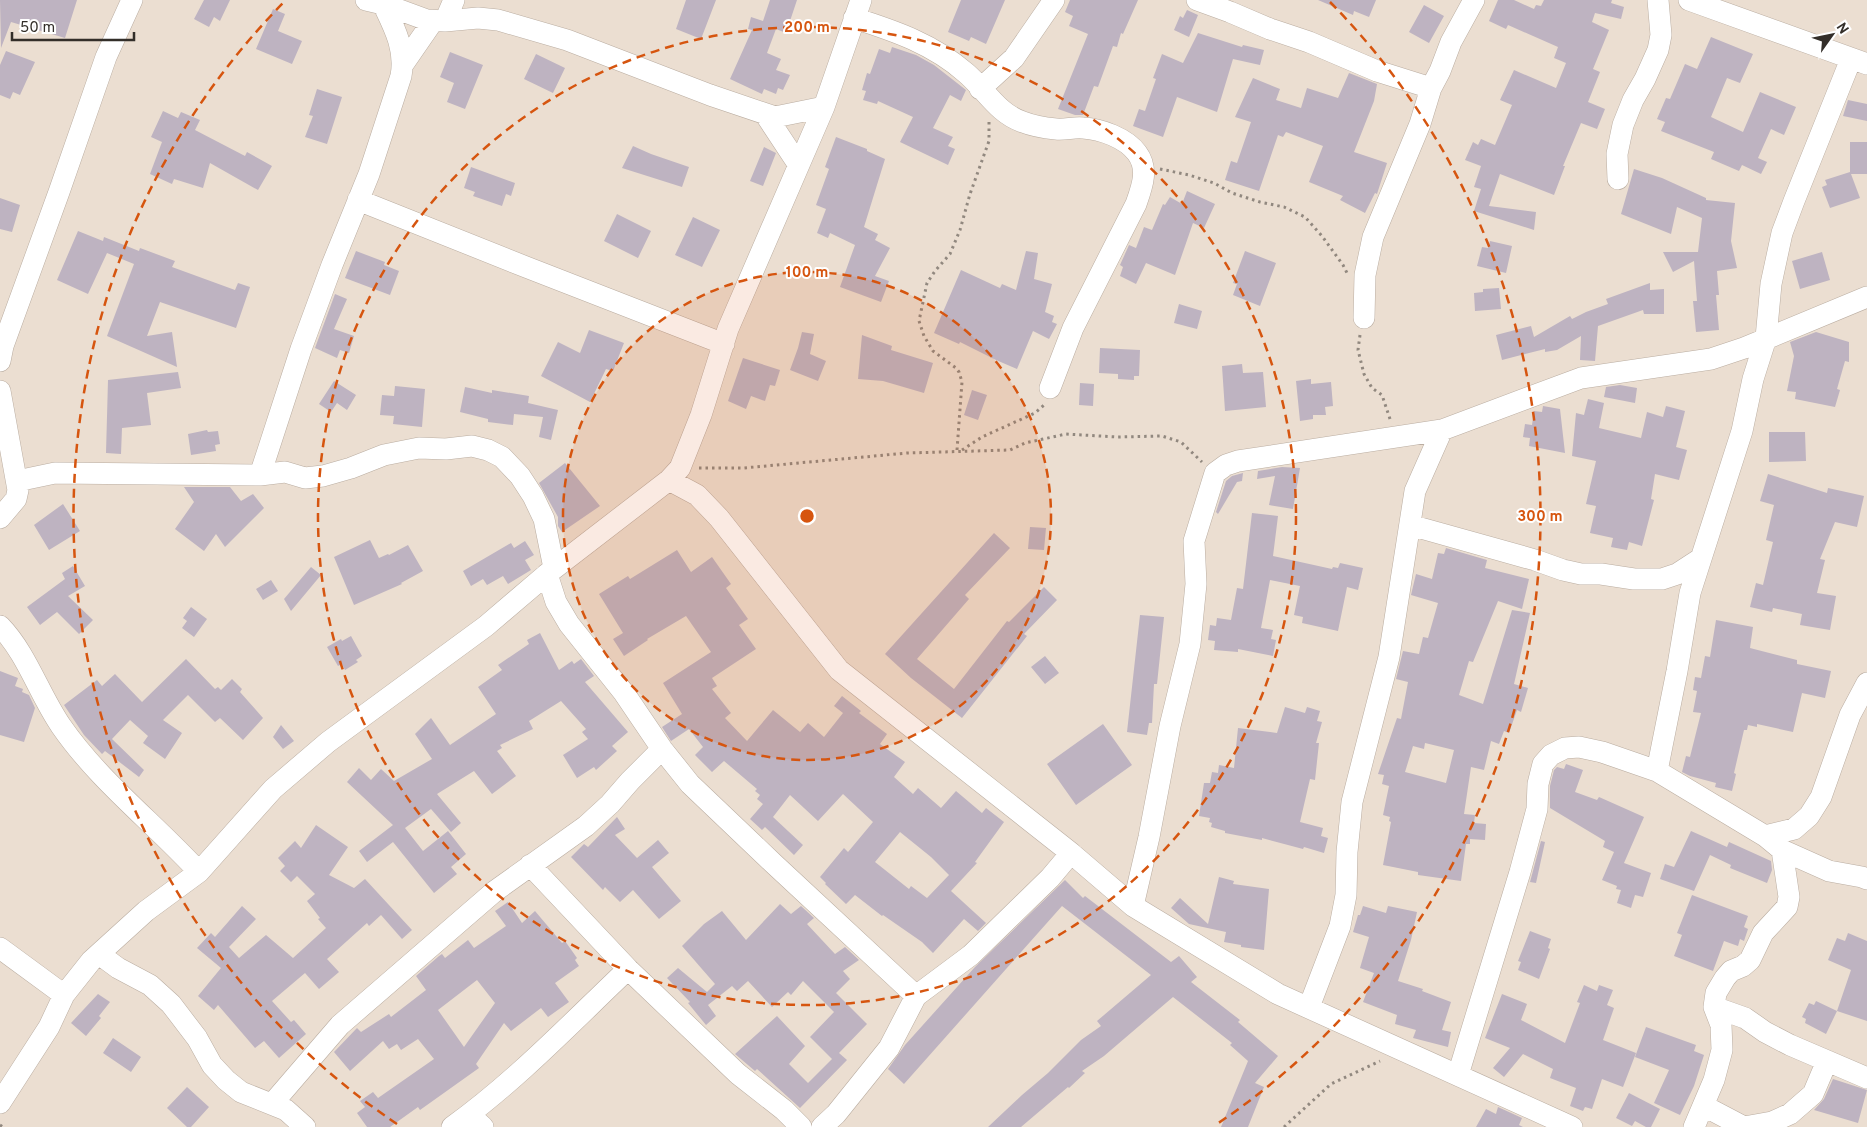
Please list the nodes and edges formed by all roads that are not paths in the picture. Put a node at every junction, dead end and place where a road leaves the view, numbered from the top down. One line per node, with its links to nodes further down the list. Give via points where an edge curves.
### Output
1 (132, 0): 24 (street, via 106,56)
2 (454, 0): 10 (street)
3 (1054, 0): 14 (street, via 1014,58)
4 (1197, 0): 13 (street, via 1377,71)
5 (1474, 0): 13 (street)
6 (1658, 0): 18 (street, via 1658,50 1623,125 1617,154)
7 (1696, 1): 11 (street)
8 (374, 2): 10 (street); 12 (street, via 395,30)
9 (858, 9): 14 (street, via 936,50 967,73); 15 (street)
10 (439, 21): 12 (street); 16 (street, via 498,20 567,40)
11 (1859, 61): 22 (street, via 1782,233 1771,284)
12 (404, 63): 19 (street)
13 (1431, 88): 21 (street, via 1420,124 1373,237 1365,275)
14 (984, 93): 25 (street, via 1000,109 1022,122 1057,130 1084,128 1107,133 1137,153 1144,166 1143,184 1136,204 1073,328)
15 (824, 107): 16 (street, via 775,117); 17 (street)
16 (765, 114): 17 (street)
17 (798, 164): 23 (street)
18 (1618, 179)
19 (358, 200): 23 (street); 29 (street, via 301,349)
20 (1867, 297): 22 (street)
21 (1364, 318)
22 (1766, 338): 27 (street, via 1711,359 1581,378); 33 (street, via 1742,431)
23 (724, 344): 28 (street, via 701,415)
24 (0, 361)
25 (1050, 388)
26 (0, 391): 30 (street)
27 (1442, 430): 32 (street, via 1415,491); 45 (street, via 1238,461 1215,473 1194,541 1196,584 1190,644)
28 (675, 474): 34 (street); 41 (street, via 719,518 839,670)
29 (260, 475): 30 (street, via 55,473); 34 (street, via 285,472 305,478 323,476 384,455 419,448 472,446 488,450 502,457 533,496 544,519)
30 (17, 481): 31 (street, via 16,499)
31 (0, 518)
32 (1410, 525): 33 (street, via 1581,574 1662,579 1677,574); 51 (street, via 1389,657 1352,802 1346,895 1340,926)
33 (1700, 559): 38 (street, via 1690,593)
34 (550, 570): 37 (street, via 556,602); 43 (street, via 486,626 321,748 273,789)
35 (0, 626): 43 (street, via 12,639 61,726 95,768)
36 (1867, 682): 39 (street, via 1850,715 1821,797 1809,816 1794,829)
37 (662, 749): 42 (street, via 586,826); 50 (street, via 690,784)
38 (1656, 771): 39 (street); 54 (street, via 1579,747 1565,748 1551,755 1543,764 1537,809 1520,872)
39 (1765, 836): 40 (street)
40 (1782, 850): 44 (street, via 1829,871); 52 (street, via 1789,897 1787,907 1763,933 1750,960 1725,978 1716,993)
41 (1070, 853): 45 (street); 50 (street, via 1050,878 971,955)
42 (530, 865): 48 (street); 57 (street, via 495,891 340,1025)
43 (199, 872): 47 (street, via 146,911)
44 (1867, 879)
45 (1132, 906): 51 (street, via 1278,994)
46 (0, 948): 49 (street)
47 (99, 954): 49 (street); 57 (street, via 150,985 171,1004 212,1065 226,1080 240,1092)
48 (628, 969): 59 (street, via 509,1082); 62 (street, via 738,1074)
49 (64, 995): 56 (street, via 49,1027)
50 (916, 996): 63 (street, via 889,1048)
51 (1309, 1007): 54 (street)
52 (1714, 1007): 53 (street, via 1745,1018 1765,1032); 58 (street, via 1721,1025 1722,1050)
53 (1827, 1061): 55 (street); 66 (street, via 1813,1094 1790,1114 1772,1122)
54 (1458, 1075): 64 (street)
55 (1865, 1075)
56 (0, 1103)
57 (272, 1104): 60 (street, via 286,1110)
58 (1704, 1106): 65 (street); 66 (street)
59 (477, 1121): 61 (street)
60 (305, 1127)
61 (452, 1127)
62 (801, 1127)
63 (822, 1127)
64 (1572, 1127)
65 (1694, 1127)
66 (1744, 1127)

